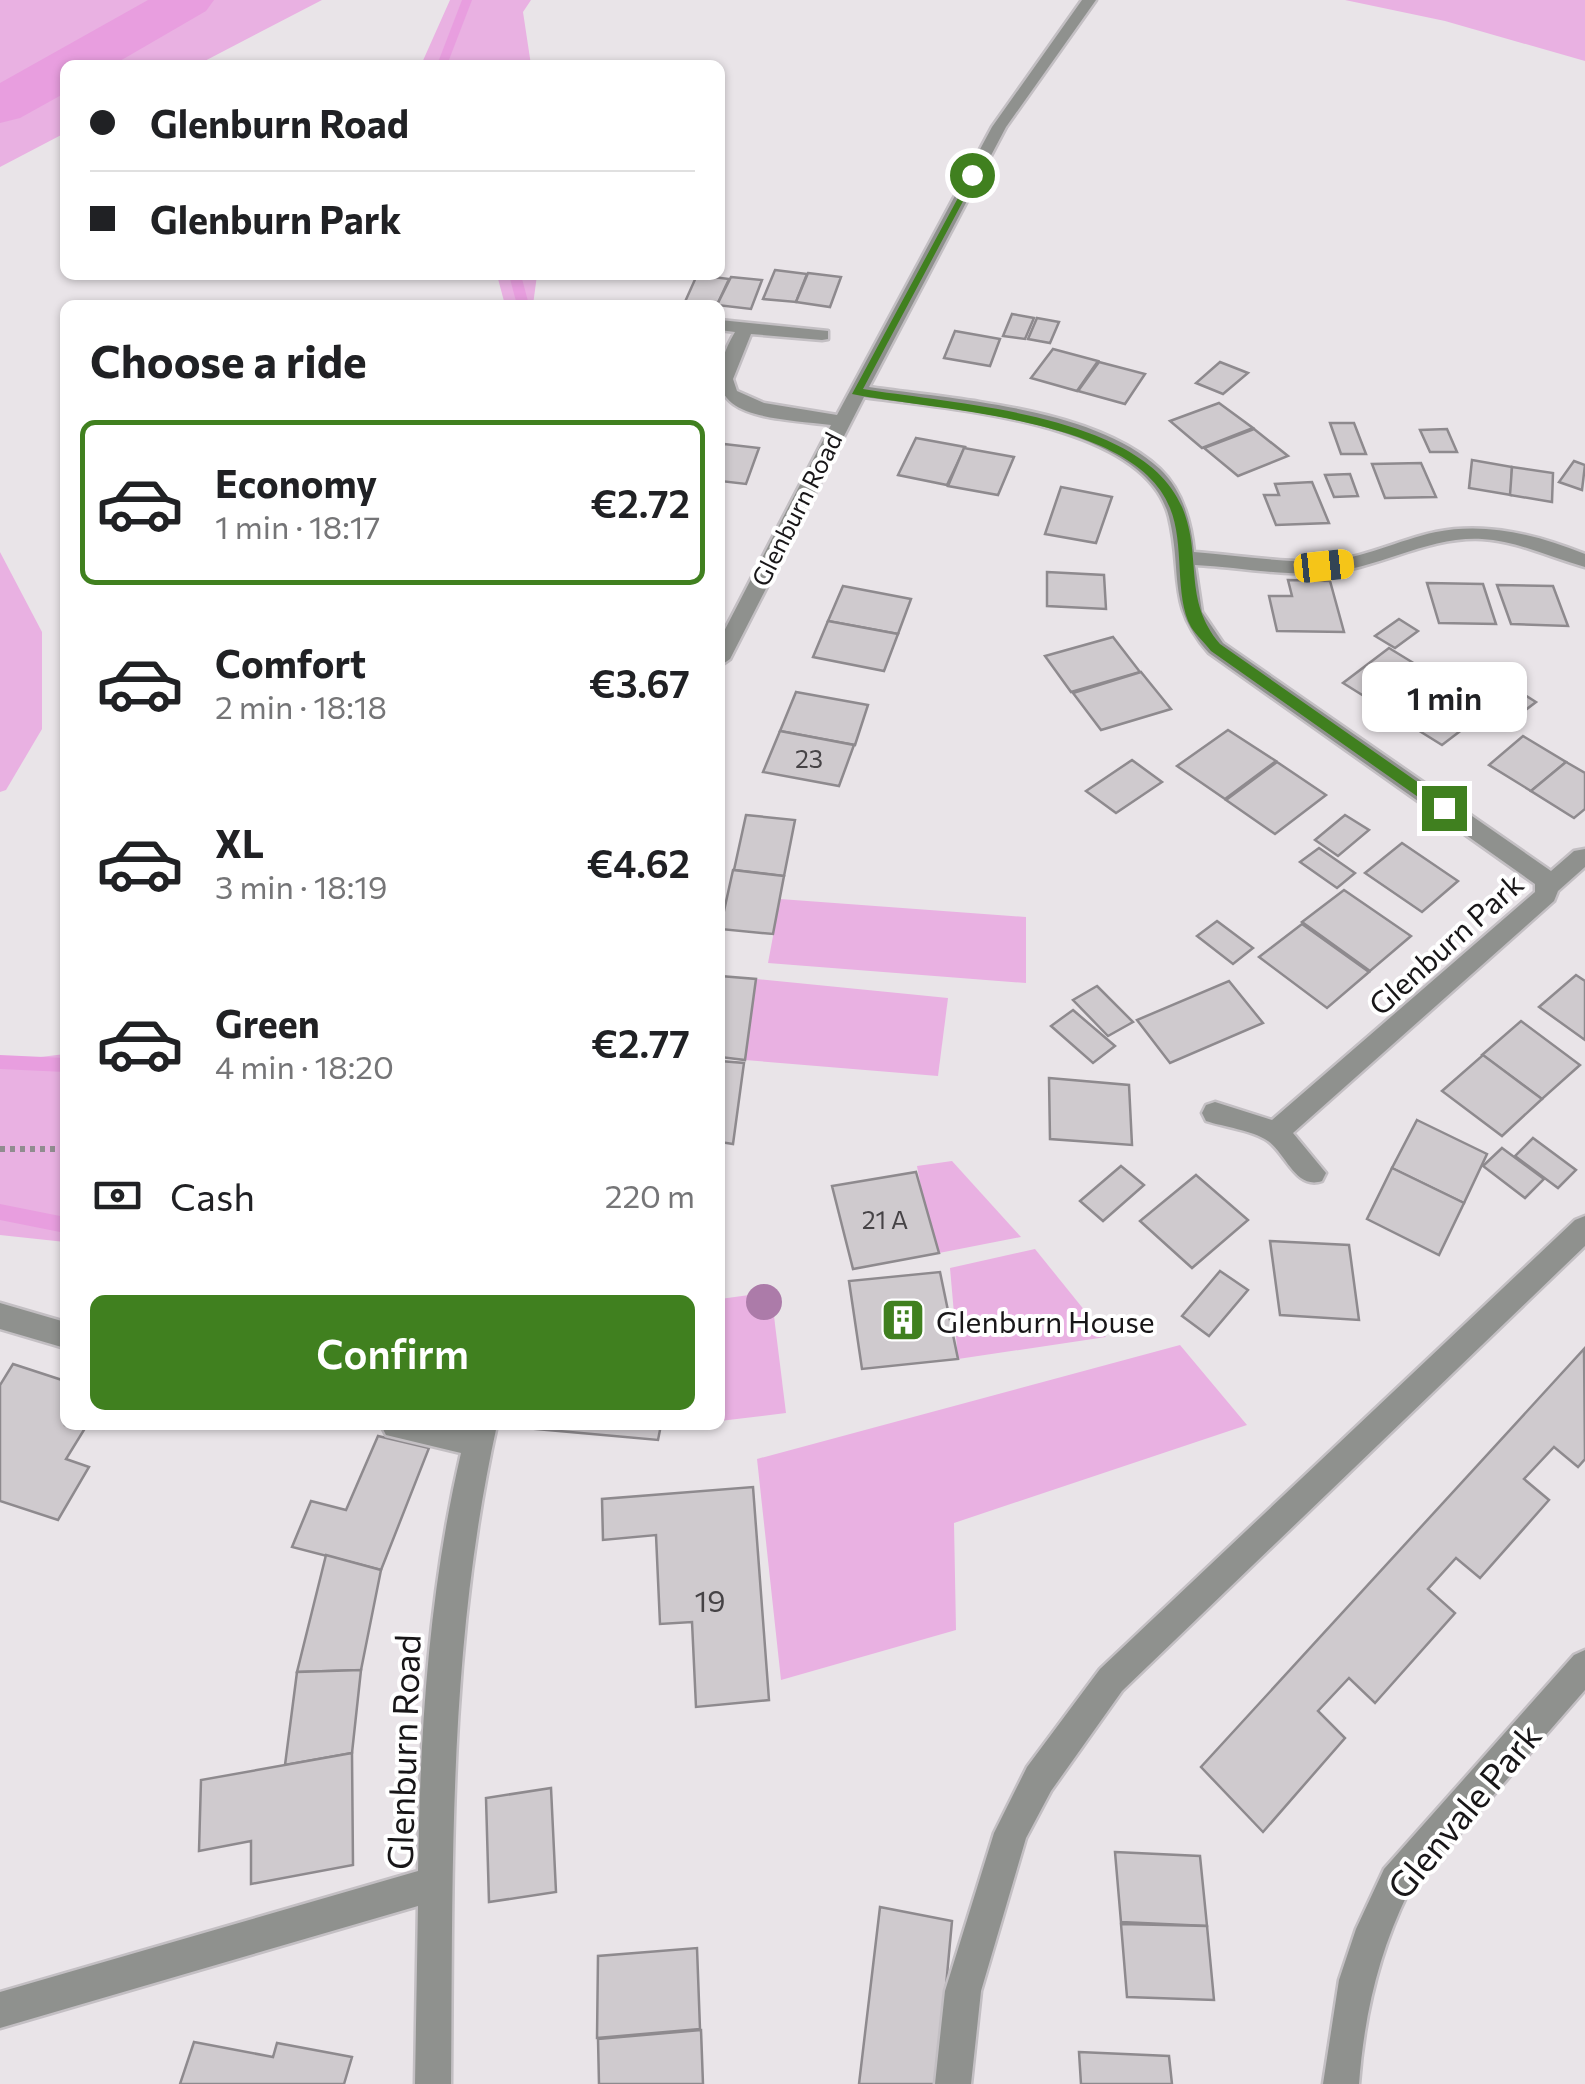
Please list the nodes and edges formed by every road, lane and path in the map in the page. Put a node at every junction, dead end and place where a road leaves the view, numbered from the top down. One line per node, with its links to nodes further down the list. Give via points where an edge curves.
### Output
1 (1089, 0): 7 (street, Glenburn Road, via 999,127)
2 (725, 326): 3 (street)
3 (746, 328): 4 (street); 5 (street)
4 (822, 335)
5 (725, 376)
6 (725, 389): 8 (street, via 761,408)
7 (856, 391): 8 (street, Glenburn Road); 9 (street, Glenburn Park, via 1051,423 1114,446 1170,493)
8 (841, 420): 11 (street, Glenburn Road)
9 (1188, 558): 10 (street, via 1324,566 1481,533); 13 (street, Glenburn Park, via 1190,604 1216,648)
10 (1585, 561)
11 (725, 641)
12 (1582, 857): 13 (street)
13 (1549, 884): 15 (street, Glenburn Park, via 1546,895)
14 (1215, 1113): 15 (street)
15 (1276, 1132): 18 (street)
16 (0, 1149): 17 (path)
17 (60, 1150)
18 (1313, 1174)
19 (1585, 1228): 28 (street, via 1111,1680 1039,1779 1011,1833 963,1990)
20 (0, 1316): 21 (street)
21 (60, 1334)
22 (443, 1430): 23 (street)
23 (480, 1434): 25 (street, Glenburn Road, via 444,1634)
24 (1585, 1666): 29 (street, Glenvale Park, via 1396,1882 1375,1919 1344,2033)
25 (437, 1883): 26 (street); 27 (street, Glenburn Road)
26 (0, 2010)
27 (433, 2084)
28 (952, 2084)
29 (1342, 2084)

